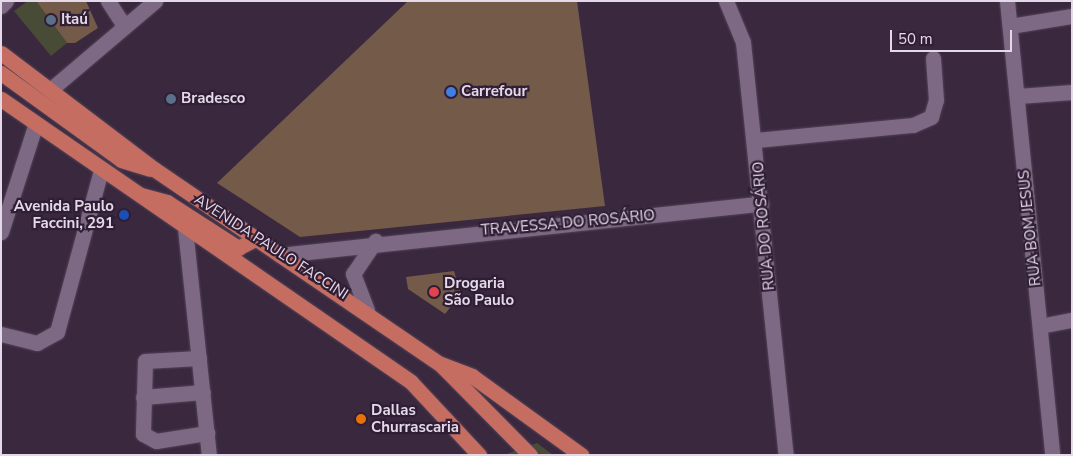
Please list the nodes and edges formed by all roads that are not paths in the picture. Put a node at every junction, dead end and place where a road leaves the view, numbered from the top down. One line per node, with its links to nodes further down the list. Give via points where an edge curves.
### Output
1 (6, 1): 6 (street)
2 (108, 1): 8 (street)
3 (155, 1): 8 (street)
4 (726, 1): 18 (street, RUA DO ROSÁRIO, via 743,42)
5 (1007, 1): 9 (street, RUA BOM JESUS)
6 (1, 6)
7 (1072, 16): 9 (street)
8 (124, 26): 13 (street)
9 (1010, 26): 15 (street, RUA BOM JESUS)
10 (1, 53): 13 (main road, AVENIDA PAULO FACCINI)
11 (933, 58): 18 (street, via 936,100 931,117 913,125)
12 (1, 73): 19 (main road, via 121,160)
13 (50, 90): 19 (main road, AVENIDA PAULO FACCINI)
14 (1072, 92): 15 (street)
15 (1018, 96): 30 (street, RUA BOM JESUS)
16 (1, 99): 17 (main road, AVENIDA PAULO FACCINI)
17 (35, 126): 20 (main road, AVENIDA PAULO FACCINI); 24 (street)
18 (756, 140): 22 (street, RUA DO ROSÁRIO)
19 (154, 169): 25 (main road, AVENIDA PAULO FACCINI)
20 (101, 170): 21 (main road, AVENIDA PAULO FACCINI); 31 (street, via 57,332 37,343)
21 (137, 195): 23 (main road, AVENIDA PAULO FACCINI); 25 (main road, via 167,202 238,248)
22 (761, 204): 26 (street, TRAVESSA DO ROSÁRIO); 43 (street, RUA DO ROSÁRIO)
23 (185, 228): 32 (street); 36 (main road, AVENIDA PAULO FACCINI, via 411,382)
24 (1, 232)
25 (255, 239): 27 (main road, AVENIDA PAULO FACCINI)
26 (375, 241): 27 (street, TRAVESSA DO ROSÁRIO); 28 (street, via 354,274)
27 (280, 254): 28 (main road, AVENIDA PAULO FACCINI)
28 (367, 310): 33 (main road, AVENIDA PAULO FACCINI)
29 (1072, 320): 30 (street)
30 (1040, 326): 44 (street, RUA BOM JESUS)
31 (1, 334)
32 (199, 358): 34 (street); 35 (street, via 145,361)
33 (440, 364): 41 (main road, AVENIDA PAULO FACCINI); 42 (main road, via 472,376)
34 (203, 392): 35 (street); 37 (street)
35 (143, 397): 37 (street, via 142,434 148,440)
36 (454, 428): 39 (main road); 40 (main road, AVENIDA PAULO FACCINI)
37 (207, 434): 38 (street)
38 (209, 455)
39 (465, 455)
40 (479, 455)
41 (530, 455)
42 (581, 455)
43 (786, 455)
44 (1052, 455)

